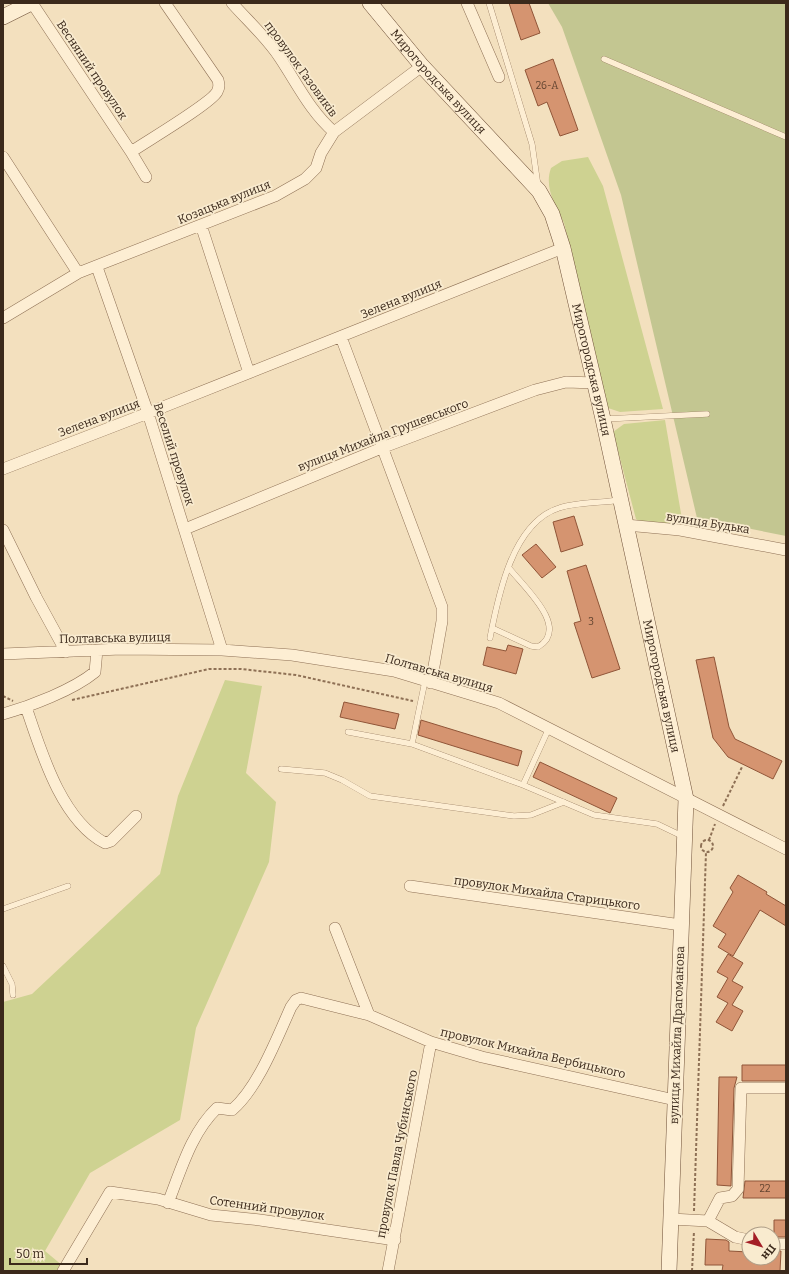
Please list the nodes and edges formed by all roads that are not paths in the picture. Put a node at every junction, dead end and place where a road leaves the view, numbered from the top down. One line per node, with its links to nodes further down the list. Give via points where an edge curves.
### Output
1 (31, 3): 7 (street); 13 (street, Весняний провулок)
2 (165, 3): 13 (street, via 218,80 219,86 217,93 200,107)
3 (232, 3): 11 (street, провулок Газовиків, via 280,57 307,103 320,120)
4 (370, 3): 9 (street, Мирогородська вулиця)
5 (467, 3): 10 (street)
6 (488, 3): 16 (lane, via 532,144)
7 (3, 17)
8 (604, 59): 12 (lane)
9 (422, 66): 11 (street, Козацька вулиця); 16 (street, Мирогородська вулиця)
10 (499, 77)
11 (334, 132): 17 (street, Козацька вулиця, via 321,153 316,168 305,179 276,196)
12 (786, 137)
13 (131, 152): 15 (street, Весняний провулок)
14 (3, 157): 20 (street)
15 (146, 177)
16 (539, 191): 18 (street, Мирогородська вулиця, via 552,214)
17 (201, 225): 19 (street, Козацька вулиця); 23 (street)
18 (563, 248): 22 (street, Зелена вулиця); 24 (street, Мирогородська вулиця)
19 (97, 267): 20 (street, Козацька вулиця); 25 (street, Веселий провулок)
20 (78, 273): 21 (street, Козацька вулиця)
21 (3, 318)
22 (342, 337): 23 (street, Зелена вулиця); 28 (street)
23 (249, 373): 25 (street, Зелена вулиця)
24 (595, 383): 27 (street, Мирогородська вулиця); 28 (street, вулиця Михайла Грушевського, via 566,382 535,390)
25 (148, 414): 29 (street, Зелена вулиця); 32 (street, Веселий провулок)
26 (707, 414): 27 (lane)
27 (603, 419): 30 (street, Мирогородська вулиця)
28 (384, 446): 32 (street, вулиця Михайла Грушевського); 42 (street, via 442,607 442,621)
29 (3, 469)
30 (621, 500): 31 (street, Мирогородська вулиця); 35 (lane, via 553,510 528,530)
31 (626, 525): 34 (street, вулиця Будька, via 680,530); 50 (street, Мирогородська вулиця)
32 (184, 529): 39 (street, Веселий провулок)
33 (3, 530): 40 (street)
34 (786, 550)
35 (509, 568): 36 (lane); 36 (lane, via 544,611 550,630 547,640 538,647)
36 (492, 628): 37 (lane)
37 (490, 638)
38 (97, 650): 39 (street, Полтавська вулиця); 40 (street, Полтавська вулиця); 43 (street, via 95,672 86,680)
39 (222, 650): 42 (street, Полтавська вулиця, via 292,655 394,671)
40 (66, 652): 41 (street, Полтавська вулиця)
41 (3, 654)
42 (428, 682): 45 (street, Полтавська вулиця, via 499,703); 47 (lane, via 420,702)
43 (26, 707): 44 (street); 52 (street, via 56,787 90,833 105,843 111,841)
44 (3, 714)
45 (549, 728): 49 (lane); 50 (street, Полтавська вулиця)
46 (348, 732): 47 (lane)
47 (412, 744): 49 (lane)
48 (282, 769): 51 (lane, via 325,773 370,796 484,813 531,815)
49 (523, 784): 51 (lane)
50 (686, 799): 53 (street, вулиця Михайла Драгоманова); 54 (street, Полтавська вулиця)
51 (564, 802): 53 (lane, via 594,815 657,824)
52 (136, 816)
53 (685, 837): 58 (street, вулиця Михайла Драгоманова)
54 (786, 849)
55 (68, 886): 57 (lane)
56 (410, 886): 58 (street, провулок Михайла Старицького)
57 (3, 909)
58 (681, 925): 65 (street, вулиця Михайла Драгоманова)
59 (335, 928): 62 (street)
60 (3, 966): 61 (lane, via 12,984)
61 (13, 995)
62 (369, 1015): 63 (street, провулок Михайла Вербицького); 66 (street, провулок Михайла Вербицького, via 301,998 296,1000 254,1083 238,1105 232,1110 217,1108 207,1117 186,1155)
63 (431, 1042): 65 (street, провулок Михайла Вербицького, via 482,1057); 70 (street, провулок Павла Чубинського)
64 (786, 1088): 68 (street, via 741,1088 738,1189 732,1196 720,1198)
65 (675, 1100): 67 (street, вулиця Михайла Драгоманова)
66 (168, 1203): 70 (street, Сотенний провулок, via 211,1215); 71 (street, Сотенний провулок, via 110,1192)
67 (671, 1219): 68 (street); 73 (street, вулиця Михайла Драгоманова)
68 (708, 1221): 69 (street)
69 (741, 1238)
70 (395, 1240): 72 (street, провулок Павла Чубинського)
71 (63, 1271)
72 (388, 1271)
73 (669, 1271)

